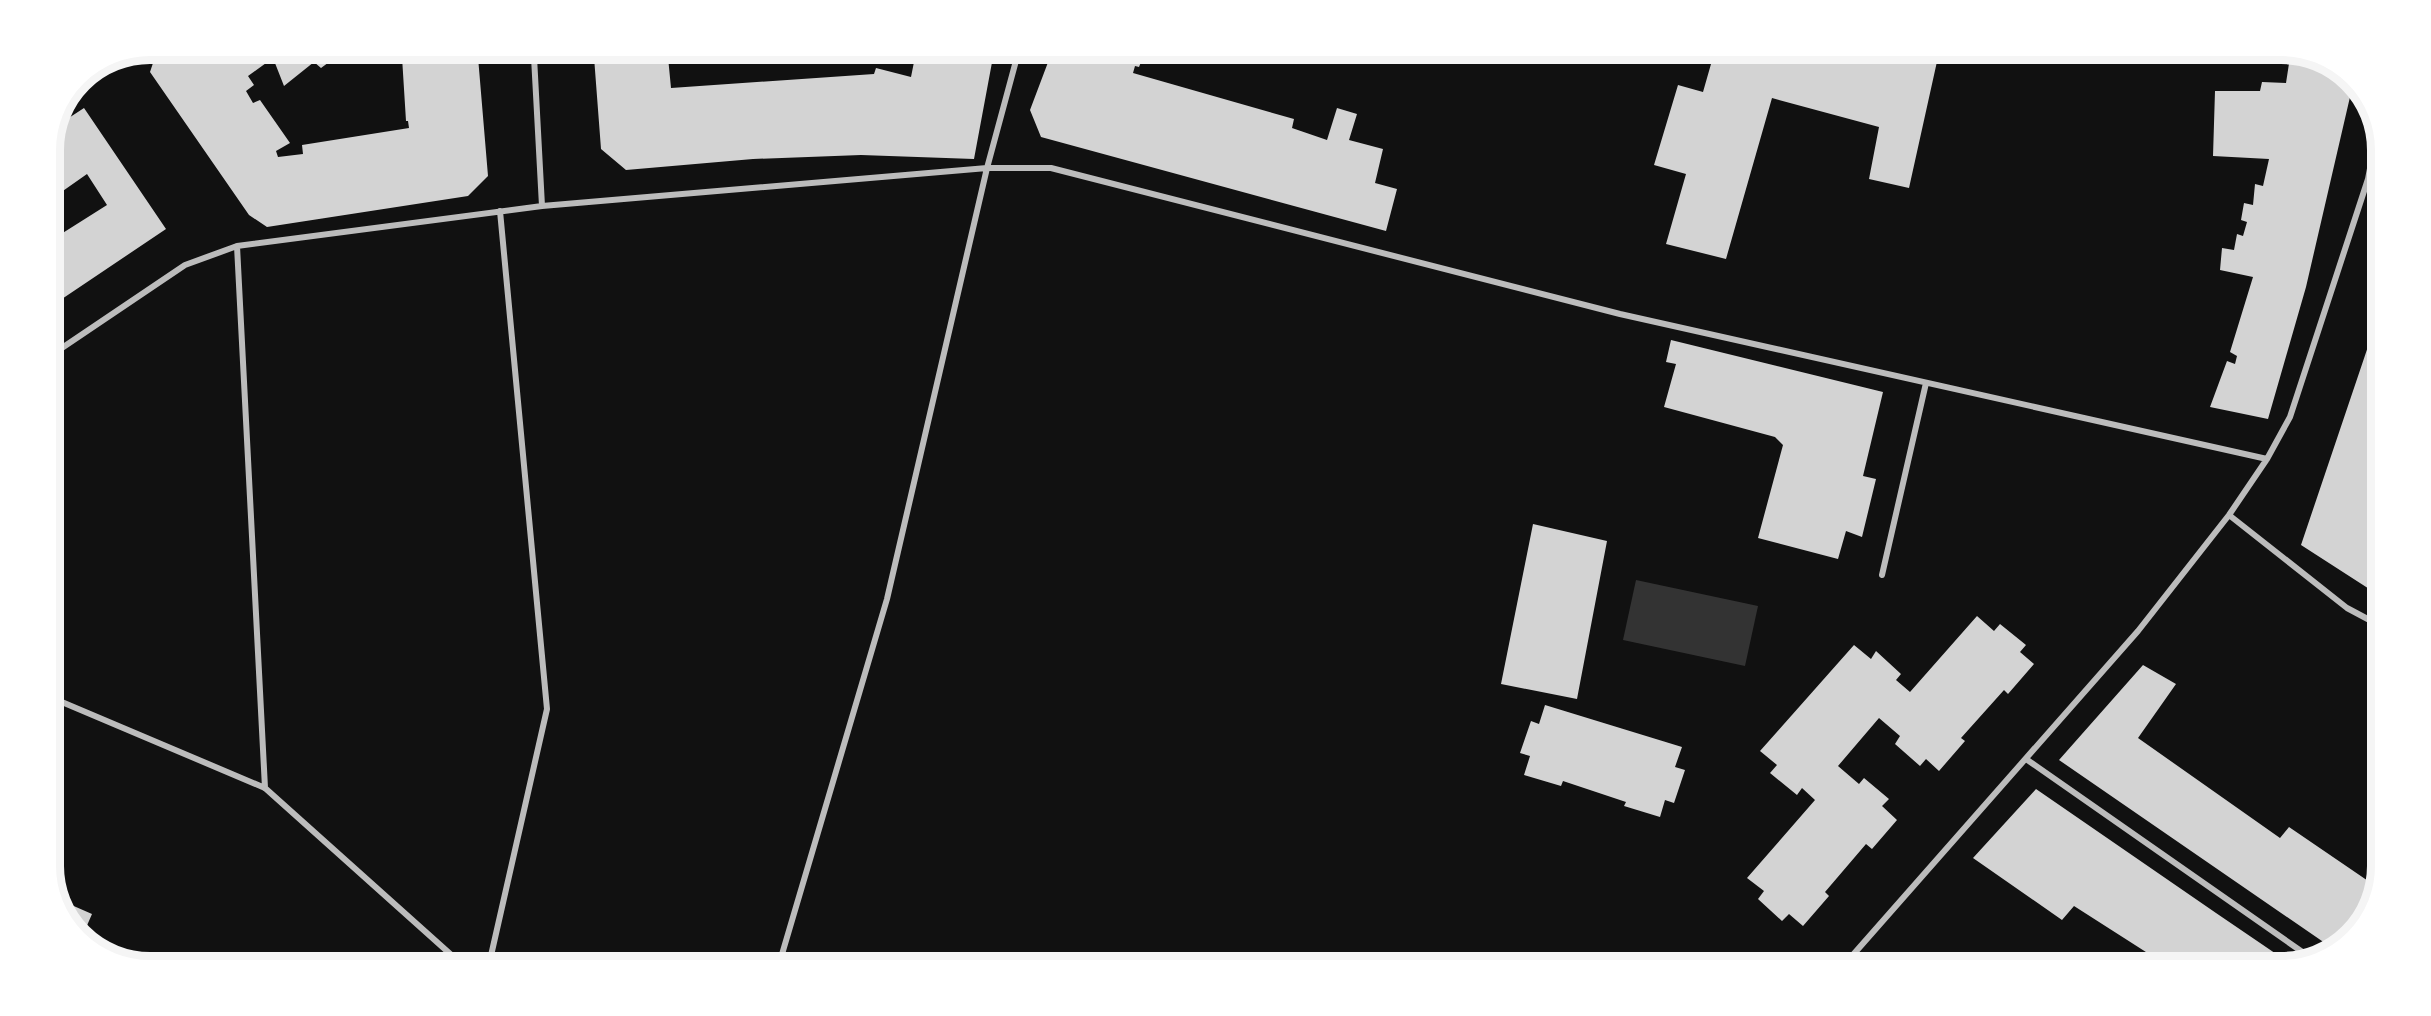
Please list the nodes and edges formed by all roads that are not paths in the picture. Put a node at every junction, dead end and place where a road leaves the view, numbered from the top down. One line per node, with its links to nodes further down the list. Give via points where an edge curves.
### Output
1 (534, 60): 7 (street)
2 (1016, 60): 4 (street)
3 (2371, 163): 5 (street)
4 (987, 168): 7 (street); 11 (street, via 1051,168 1620,314); 22 (street, via 887,599)
5 (2368, 179): 6 (street); 12 (street, via 2290,417)
6 (2371, 180)
7 (542, 206): 8 (street)
8 (500, 212): 9 (street); 21 (street, via 548,709)
9 (237, 246): 10 (street, via 185,265); 18 (street)
10 (60, 349)
11 (1926, 383): 12 (street); 14 (street)
12 (2267, 459): 13 (street)
13 (2229, 515): 15 (street, via 2347,608); 17 (street, via 2138,631)
14 (1882, 575)
15 (2371, 621)
16 (60, 701): 18 (street)
17 (2025, 759): 19 (street); 23 (street)
18 (265, 788): 20 (street)
19 (2304, 953)
20 (453, 956)
21 (491, 956)
22 (781, 956)
23 (1852, 956)

